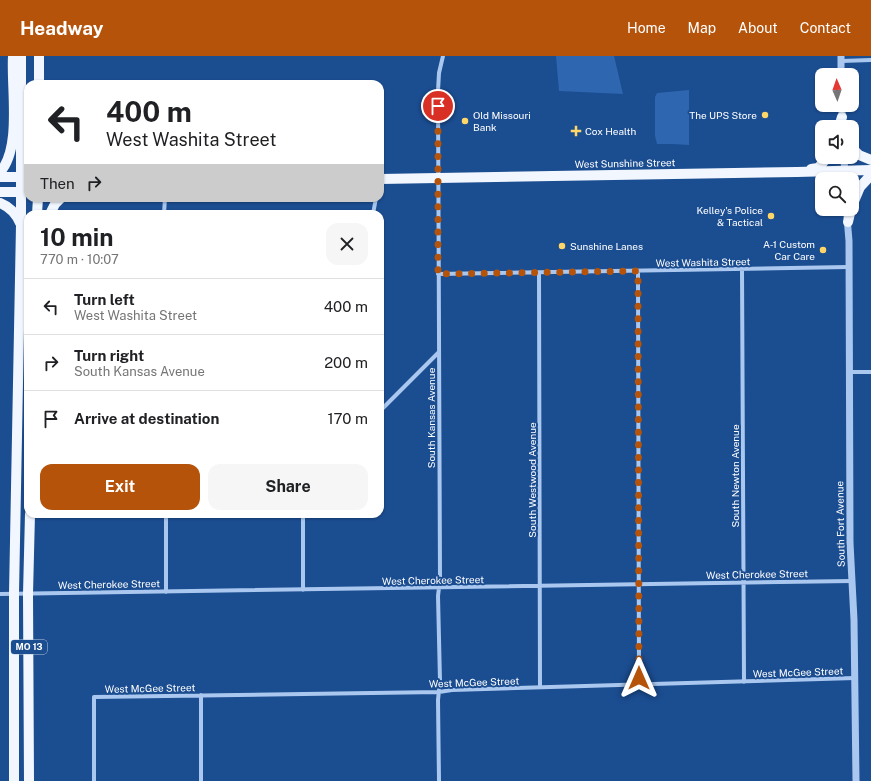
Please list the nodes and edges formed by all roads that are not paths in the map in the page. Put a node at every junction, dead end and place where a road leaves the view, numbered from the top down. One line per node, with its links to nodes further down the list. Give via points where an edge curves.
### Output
1 (13, 56): 12 (main road, via 13,140 8,160)
2 (21, 56): 18 (main road, MO 13)
3 (40, 56): 7 (main road)
4 (443, 56): 19 (street, South Kansas Avenue, via 438,91)
5 (841, 58): 6 (street)
6 (871, 60)
7 (39, 80)
8 (859, 154): 9 (main road)
9 (871, 160)
10 (822, 164): 13 (main road, via 818,168)
11 (871, 170): 14 (main road, West Sunshine Street)
12 (0, 172)
13 (797, 172): 15 (main road, West Sunshine Street); 19 (main road, West Sunshine Street)
14 (859, 172)
15 (815, 173)
16 (871, 175): 21 (main road)
17 (0, 177): 18 (main road)
18 (24, 177): 23 (main road, MO 13)
19 (438, 178): 20 (main road, West Sunshine Street); 33 (street, South Kansas Avenue)
20 (384, 179)
21 (859, 191)
22 (0, 192): 23 (main road)
23 (24, 192): 28 (main road, MO 13)
24 (0, 203): 28 (main road, via 12,210)
25 (848, 216): 27 (street, South Fort Avenue)
26 (849, 216): 27 (main road)
27 (848, 222): 29 (street, South Fort Avenue)
28 (21, 225): 49 (main road, MO 13)
29 (848, 268): 30 (street, West Washita Street); 35 (street, South Fort Avenue)
30 (742, 269): 31 (street, West Washita Street); 42 (street, South Newton Avenue)
31 (638, 271): 32 (street, West Washita Street); 43 (street)
32 (539, 272): 33 (street, West Washita Street); 44 (street, South Westwood Avenue)
33 (438, 274): 34 (street, South Kansas Avenue)
34 (439, 352): 37 (street); 45 (street, South Kansas Avenue)
35 (848, 372): 36 (street); 41 (street, South Fort Avenue)
36 (871, 372)
37 (384, 407)
38 (30, 518): 50 (main road, MO 13)
39 (166, 518): 47 (street)
40 (303, 518): 46 (street)
41 (852, 581): 42 (street, West Cherokee Street); 51 (street, South Fort Avenue)
42 (744, 582): 43 (street, West Cherokee Street); 52 (street, South Newton Avenue)
43 (639, 584): 44 (street, West Cherokee Street); 53 (street)
44 (540, 586): 45 (street, West Cherokee Street); 54 (street, South Westwood Avenue)
45 (439, 588): 46 (street, West Cherokee Street); 55 (street, South Kansas Avenue)
46 (303, 590): 47 (street, West Cherokee Street)
47 (166, 592): 50 (street, West Cherokee Street)
48 (0, 594): 49 (street, West Cherokee Street)
49 (14, 594): 50 (street, West Cherokee Street); 57 (main road, MO 13)
50 (28, 594): 58 (main road, MO 13)
51 (854, 678): 52 (street, West McGee Street); 62 (street, South Fort Avenue)
52 (744, 682): 53 (street, West McGee Street)
53 (639, 685): 54 (street, West McGee Street)
54 (540, 687): 55 (street, West McGee Street)
55 (439, 692): 56 (street, West McGee Street); 61 (street, South Kansas Avenue)
56 (201, 695): 59 (street, West McGee Street, via 94,697); 60 (street)
57 (14, 781)
58 (29, 781)
59 (94, 781)
60 (201, 781)
61 (439, 781)
62 (856, 781)

